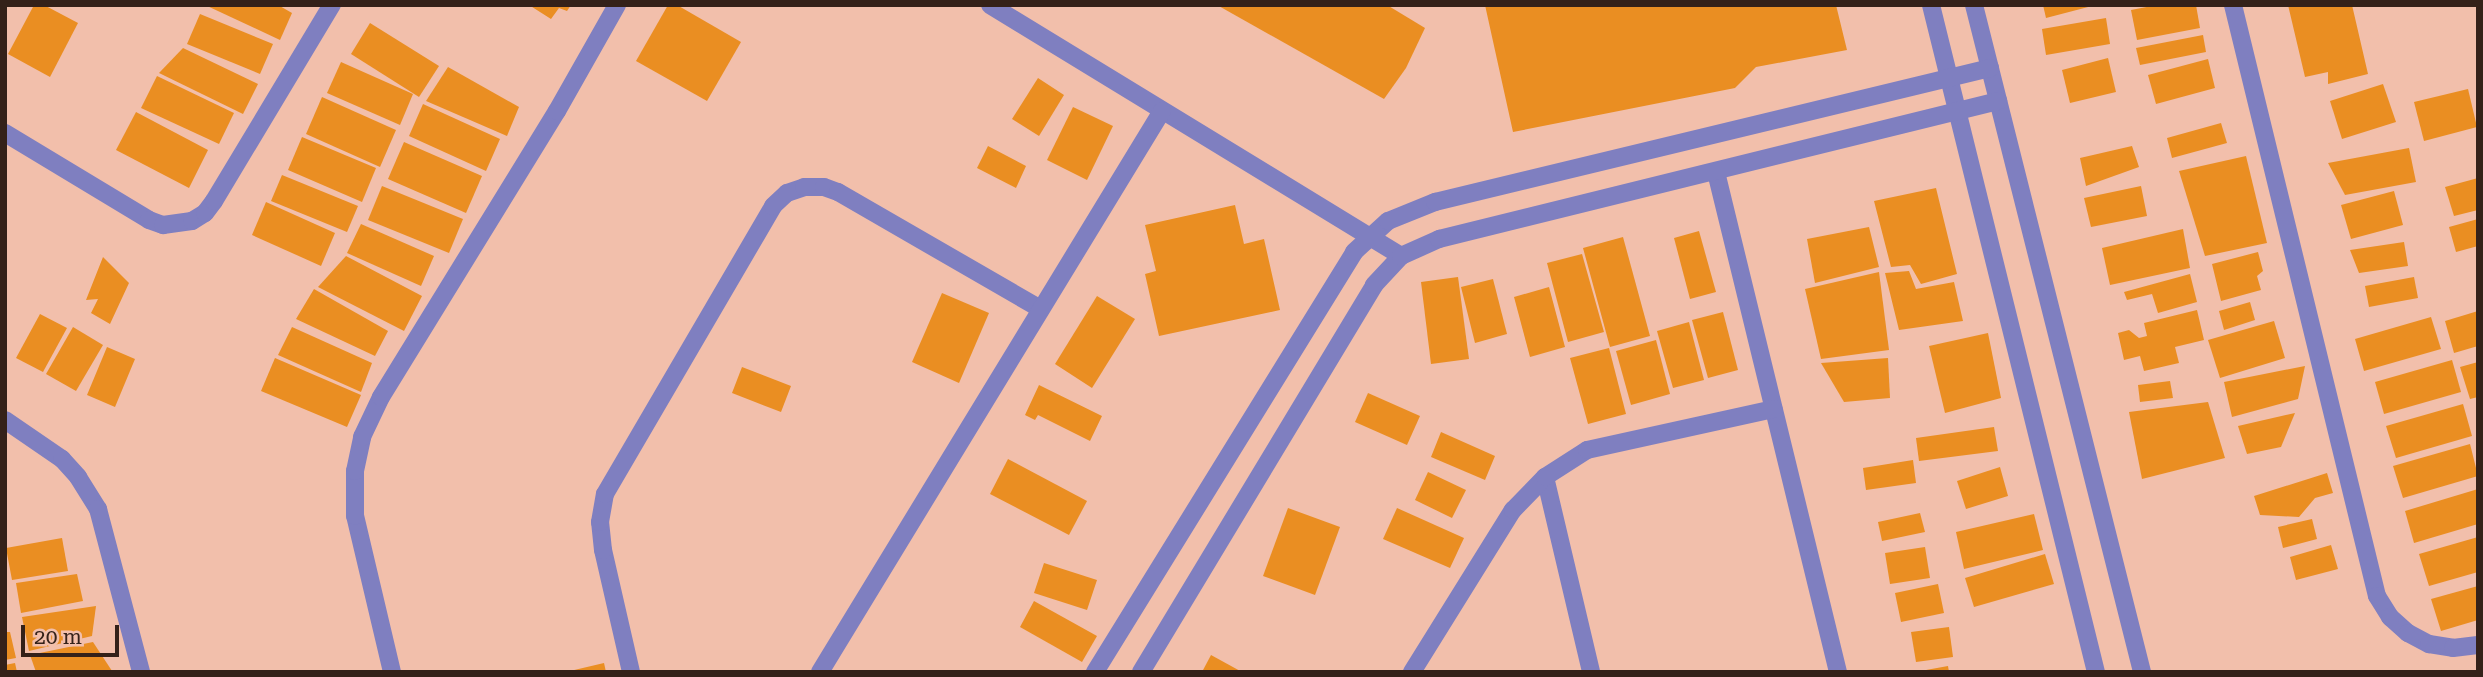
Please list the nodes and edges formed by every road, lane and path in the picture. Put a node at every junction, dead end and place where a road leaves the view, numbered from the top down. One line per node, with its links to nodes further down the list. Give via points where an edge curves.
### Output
1 (331, 5): 12 (street, via 214,201 192,221 163,225 149,220)
2 (617, 5): 22 (street, via 387,387 362,437 355,471 355,516)
3 (990, 5): 10 (street)
4 (1931, 5): 8 (street)
5 (1974, 5): 7 (street)
6 (2233, 5): 20 (street, via 2377,596 2390,617 2430,644)
7 (1990, 68): 8 (street); 9 (street)
8 (1949, 78): 11 (street); 14 (street, via 1435,202 1410,210)
9 (1998, 101): 11 (street); 31 (street)
10 (1162, 111): 14 (street); 16 (street)
11 (1957, 111): 13 (street); 30 (street)
12 (5, 133)
13 (1716, 172): 15 (street, via 1439,239); 17 (street)
14 (1368, 236): 15 (street); 25 (street, via 1346,263)
15 (1402, 256): 26 (street, via 1374,285)
16 (1041, 309): 23 (street, via 838,192 804,187 787,193 773,206 605,494 600,522 603,550); 24 (street)
17 (1774, 409): 19 (street, via 1587,450); 29 (street)
18 (5, 421): 21 (street, via 62,459 98,509)
19 (1545, 477): 27 (street, via 1513,510); 28 (street)
20 (2478, 645)
21 (141, 672)
22 (393, 672)
23 (631, 672)
24 (820, 672)
25 (1095, 672)
26 (1141, 672)
27 (1412, 672)
28 (1591, 672)
29 (1838, 672)
30 (2096, 672)
31 (2142, 672)

